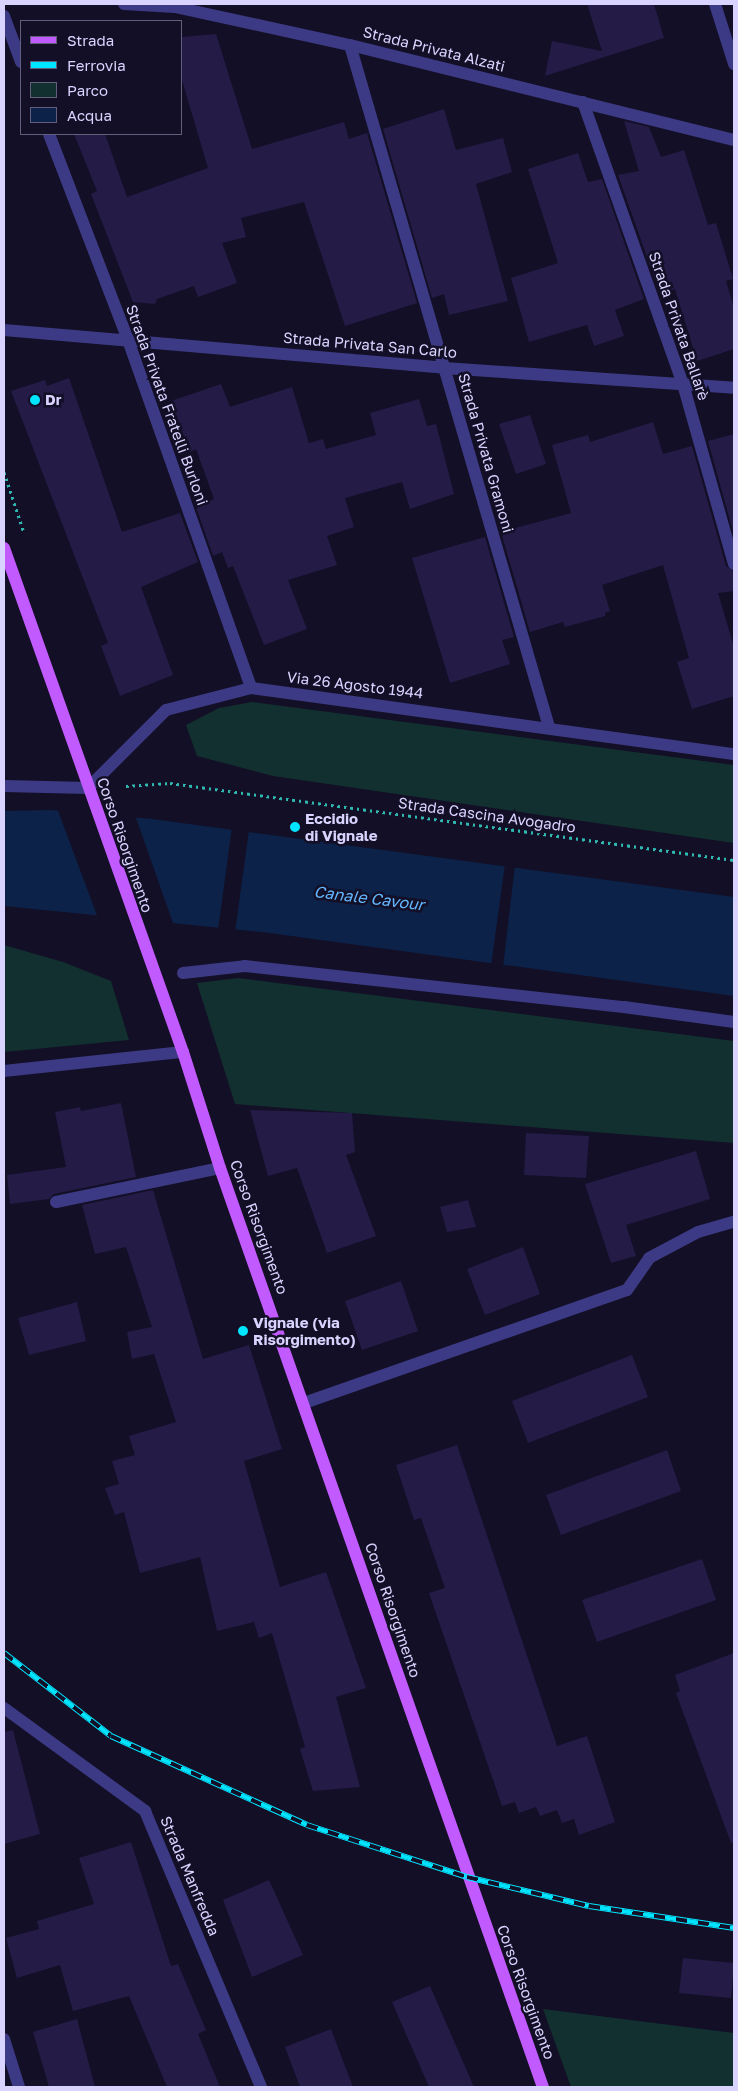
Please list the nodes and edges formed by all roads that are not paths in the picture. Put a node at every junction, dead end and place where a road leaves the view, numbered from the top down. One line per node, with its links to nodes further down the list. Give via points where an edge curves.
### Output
1 (124, 4): 4 (street, Strada Privata Alzati, via 174,7)
2 (715, 4): 6 (street)
3 (4, 16): 5 (street)
4 (350, 44): 7 (street, Strada Privata Alzati); 12 (street, Strada Privata Gramoni)
5 (20, 59)
6 (734, 64)
7 (583, 102): 9 (street, Strada Privata Alzati); 13 (street, Strada Privata Ballarè)
8 (49, 135): 11 (street, Strada Privata Fratelli Burloni)
9 (734, 140)
10 (4, 330): 11 (street, Strada Privata San Carlo)
11 (128, 340): 12 (street, Strada Privata San Carlo); 17 (street, Strada Privata Fratelli Burloni)
12 (444, 368): 13 (street, Strada Privata San Carlo); 18 (street, Strada Privata Gramoni)
13 (683, 384): 14 (street, Strada Privata San Carlo); 16 (street, Strada Privata Ballarè)
14 (734, 388)
15 (4, 548): 21 (main road, Corso Risorgimento)
16 (734, 564)
17 (251, 688): 18 (street, Via 26 Agosto 1944); 21 (street, Via 26 Agosto 1944, via 166,710)
18 (549, 727): 19 (street, Via 26 Agosto 1944)
19 (734, 754)
20 (4, 786): 21 (street)
21 (88, 788): 24 (main road, Corso Risorgimento)
22 (184, 973): 23 (street, via 245,966)
23 (734, 1022)
24 (183, 1052): 25 (street); 26 (main road, Corso Risorgimento)
25 (4, 1071)
26 (220, 1168): 27 (street); 29 (main road, Corso Risorgimento)
27 (56, 1202)
28 (734, 1222): 29 (street, via 698,1232 649,1258 627,1290)
29 (304, 1403): 34 (main road, Corso Risorgimento)
30 (4, 1708): 33 (street, Strada Manfredda, via 145,1811)
31 (4, 2039): 32 (street)
32 (19, 2087)
33 (261, 2087)
34 (543, 2087)

